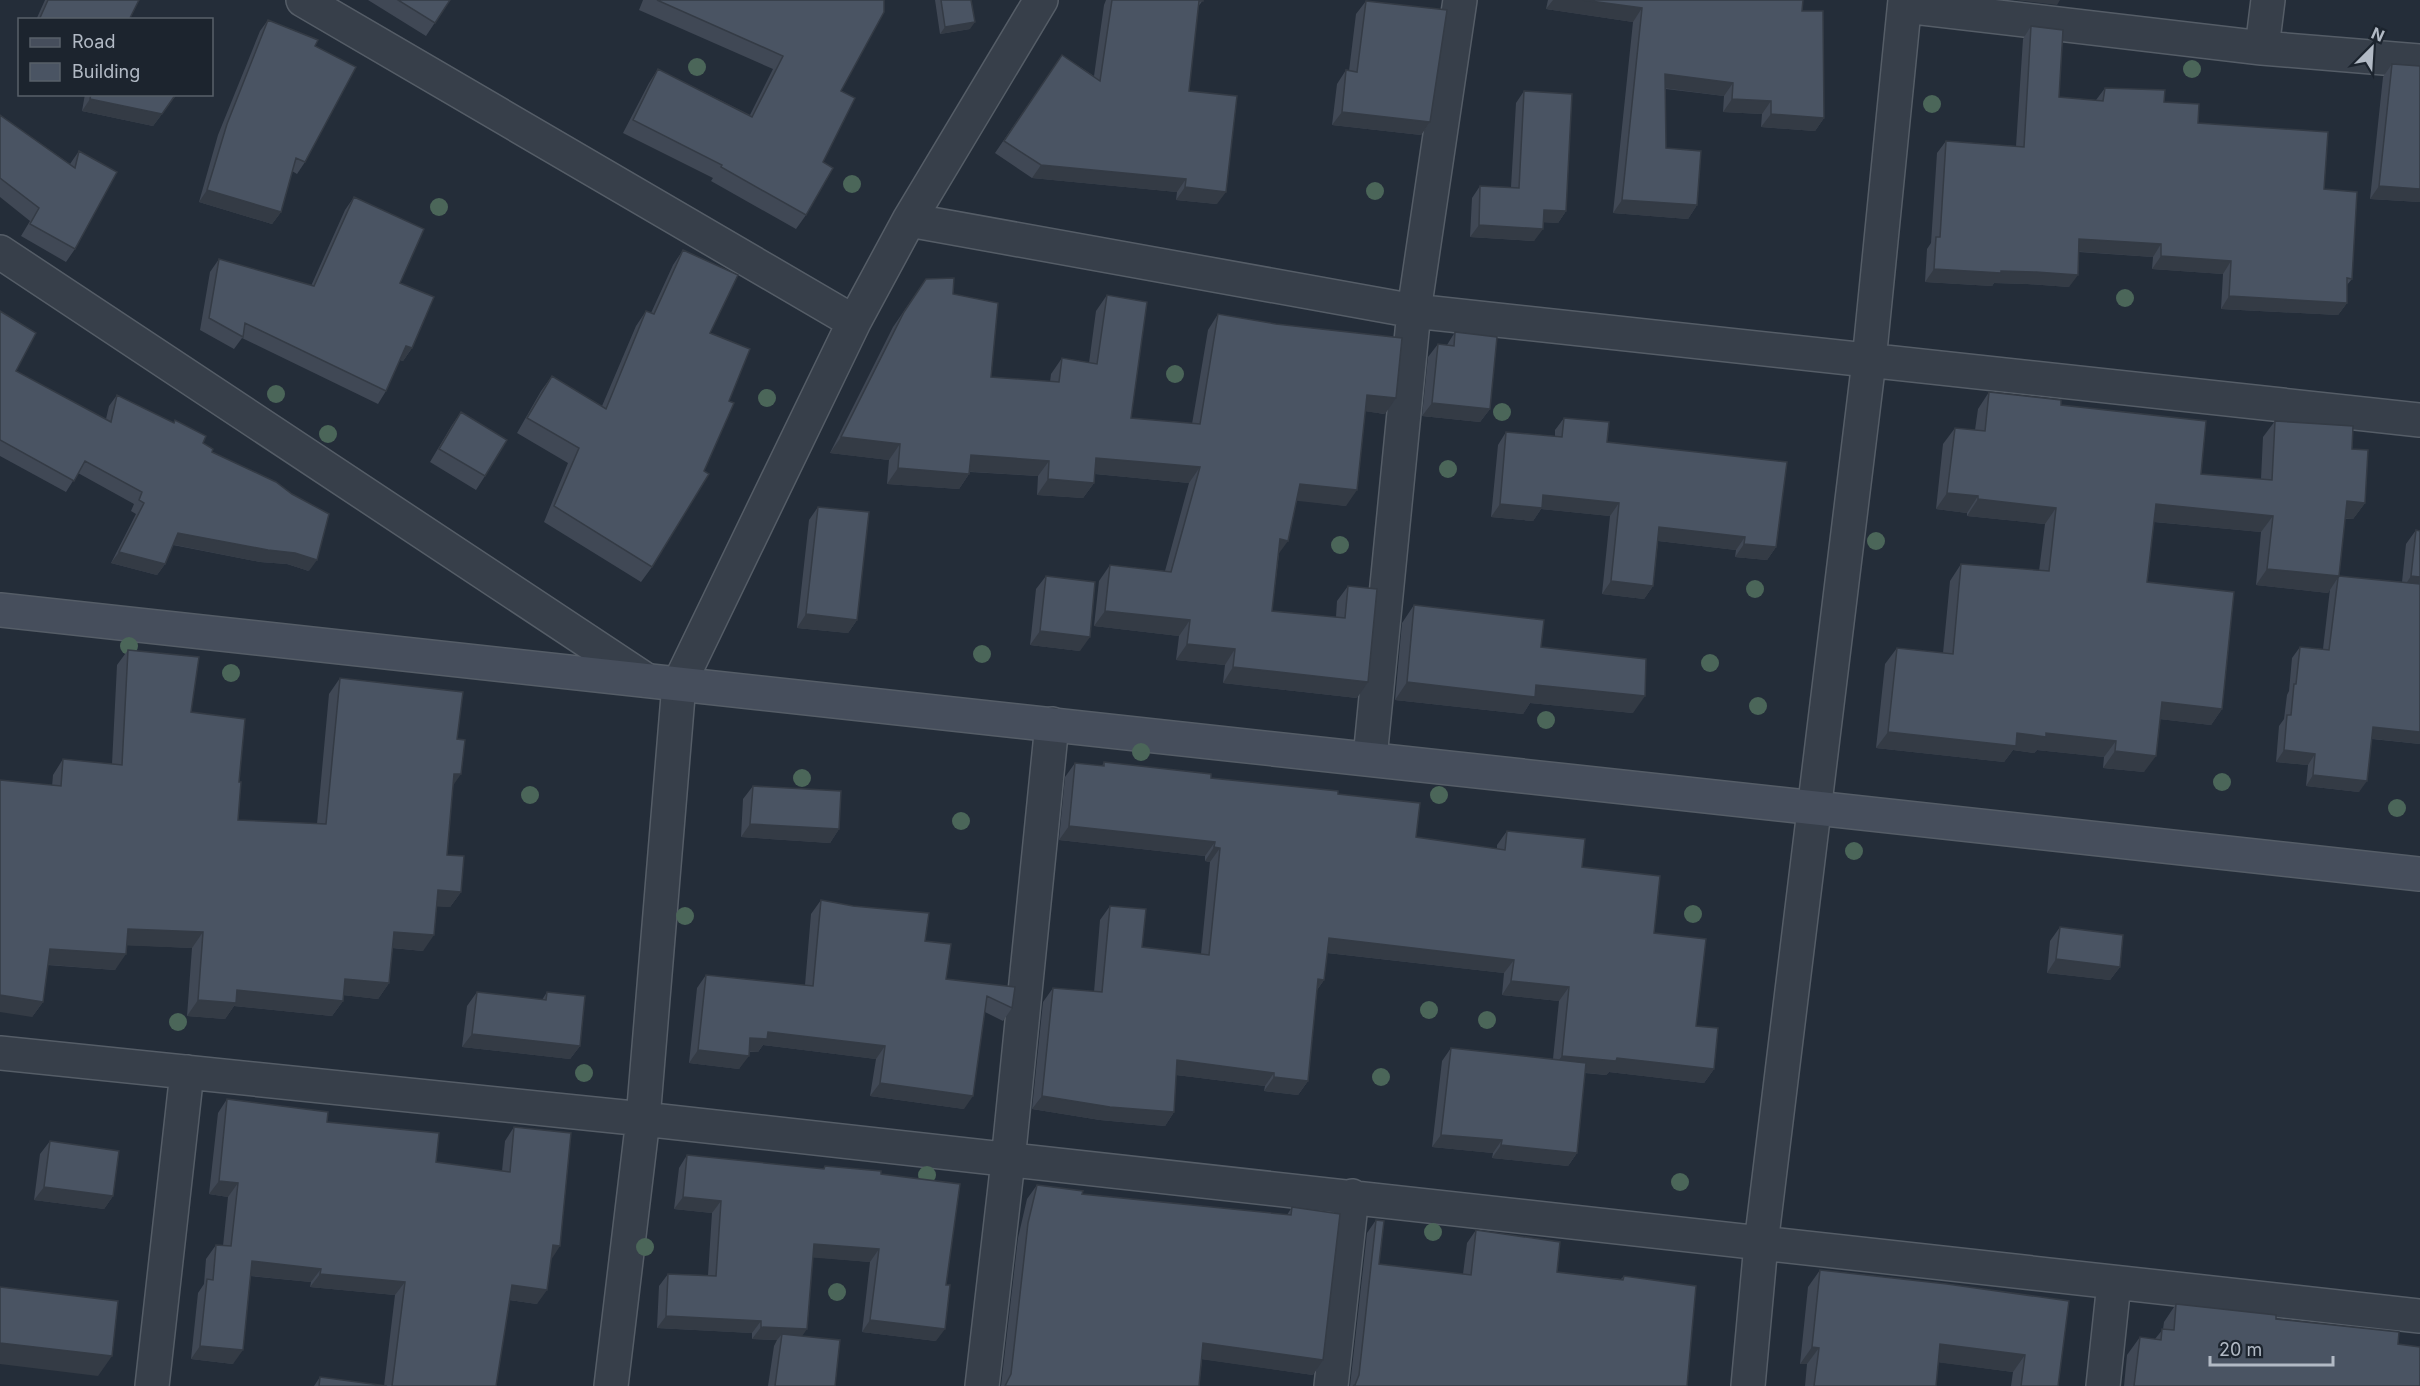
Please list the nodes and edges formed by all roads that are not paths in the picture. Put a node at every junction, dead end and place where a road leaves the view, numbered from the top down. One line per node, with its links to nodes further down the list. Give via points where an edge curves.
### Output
1 (303, 0): 11 (street)
2 (1041, 0): 8 (street)
3 (1460, 0): 10 (street)
4 (2268, 0): 6 (street)
5 (1905, 3): 6 (street); 12 (street)
6 (2262, 48): 7 (street)
7 (2420, 61)
8 (909, 220): 10 (street); 11 (street)
9 (0, 252): 15 (street)
10 (1414, 310): 12 (street); 18 (street)
11 (854, 322): 16 (street)
12 (1869, 361): 13 (street); 19 (street)
13 (2420, 420)
14 (0, 610): 15 (street)
15 (646, 680): 16 (street)
16 (679, 684): 17 (street); 23 (street)
17 (1052, 724): 18 (street); 24 (street)
18 (1370, 758): 19 (street)
19 (1815, 808): 20 (street); 26 (street)
20 (2420, 874)
21 (0, 1053): 22 (street)
22 (188, 1072): 23 (street); 29 (street)
23 (643, 1119): 24 (street); 30 (street)
24 (1008, 1161): 25 (street); 31 (street)
25 (1352, 1196): 26 (street); 32 (street)
26 (1761, 1244): 27 (street); 33 (street)
27 (2114, 1283): 28 (street); 34 (street)
28 (2420, 1316)
29 (152, 1386)
30 (611, 1386)
31 (982, 1386)
32 (1331, 1386)
33 (1748, 1386)
34 (2103, 1386)

